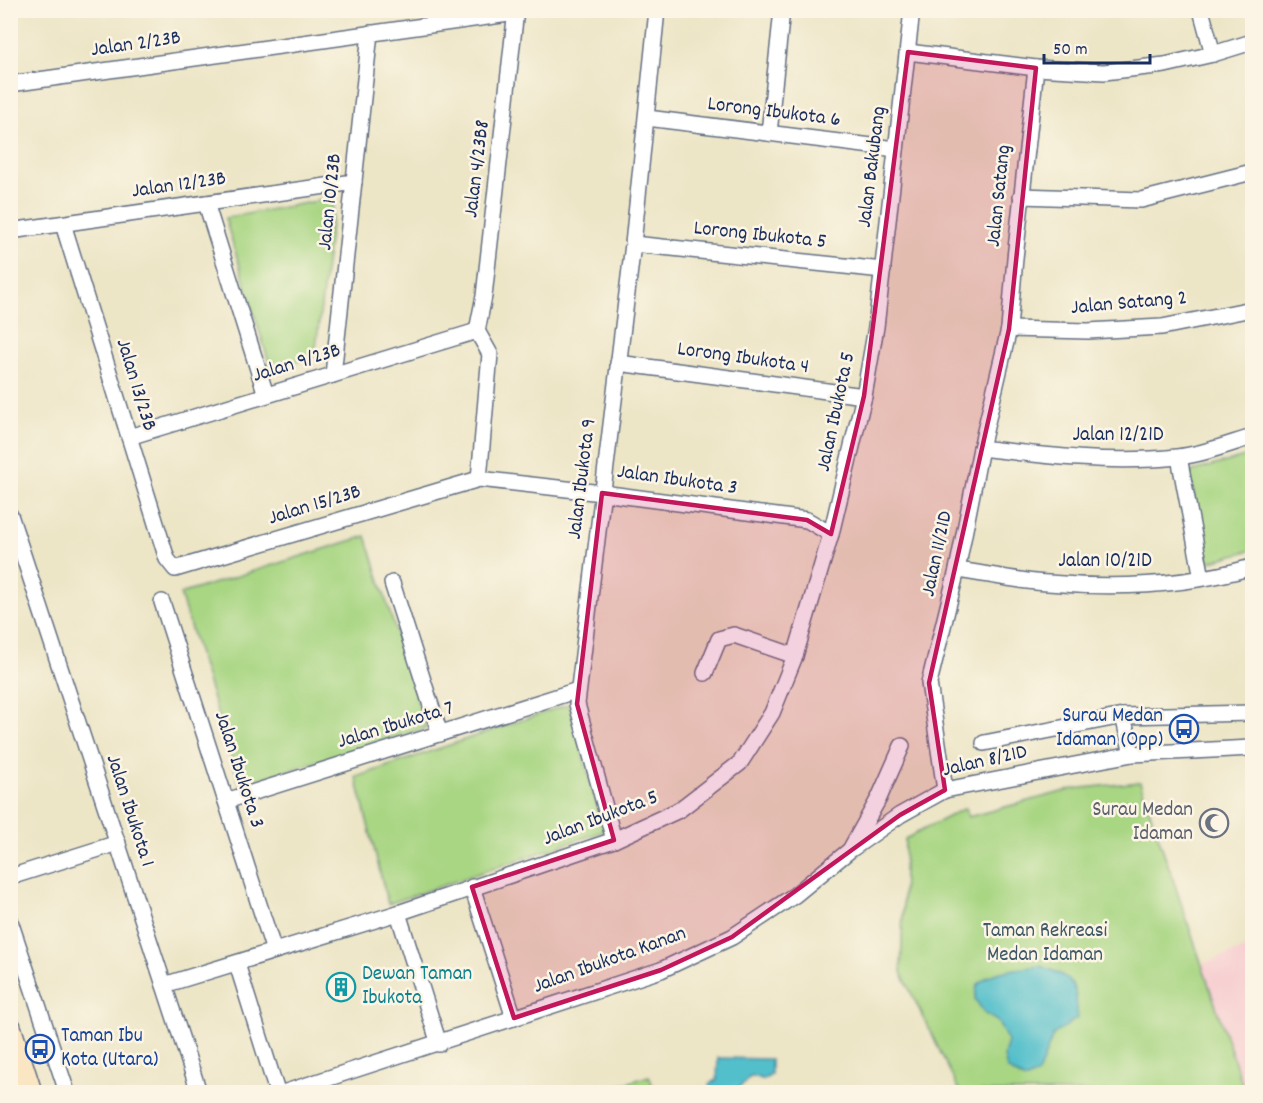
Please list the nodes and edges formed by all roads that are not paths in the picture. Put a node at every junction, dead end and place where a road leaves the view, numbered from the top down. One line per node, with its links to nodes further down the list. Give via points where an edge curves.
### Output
1 (657, 10): 12 (street, Jalan Ibukota 9)
2 (782, 10): 13 (street)
3 (912, 10): 8 (street, Jalan Bakubang)
4 (1201, 10): 9 (street)
5 (516, 12): 6 (street, Jalan 2/23B); 26 (street, Jalan 4/23B8)
6 (370, 33): 11 (street, Jalan 2/23B); 16 (street, Jalan 10/23B)
7 (1252, 42): 9 (street)
8 (908, 52): 10 (street); 14 (street, Jalan Bakubang)
9 (1213, 54): 10 (street, via 1165,65 1104,72)
10 (1036, 68): 17 (street, Jalan Satang)
11 (10, 84)
12 (647, 118): 13 (street, Lorong Ibukota 6); 21 (street, Jalan Ibukota 9)
13 (769, 133): 14 (street, Lorong Ibukota 6)
14 (896, 149): 22 (street, Jalan Bakubang)
15 (1252, 172): 17 (street, via 1141,200)
16 (354, 182): 18 (street, Jalan 12/23B); 28 (street, Jalan 10/23B)
17 (1021, 196): 25 (street, Jalan Satang)
18 (206, 203): 19 (street, Jalan 12/23B); 29 (street)
19 (63, 224): 20 (street, Jalan 12/23B); 31 (street, Jalan 13/23B)
20 (10, 231)
21 (633, 244): 22 (street, Lorong Ibukota 5); 27 (street, Jalan Ibukota 9)
22 (883, 270): 24 (street, Jalan Bakubang)
23 (1252, 309): 25 (street, Jalan Satang 2, via 1162,327 1088,331)
24 (876, 327): 30 (street, Jalan Ibukota 5)
25 (1009, 329): 33 (street, Jalan 11/21D)
26 (477, 331): 28 (street, Jalan 9/23B); 35 (street, via 490,354)
27 (618, 363): 30 (street, Lorong Ibukota 4); 36 (street, Jalan Ibukota 9)
28 (333, 375): 29 (street, Jalan 9/23B)
29 (266, 395): 31 (street, Jalan 9/23B)
30 (864, 396): 38 (street, Jalan Ibukota 5)
31 (129, 437): 39 (street, Jalan 13/23B)
32 (1252, 437): 34 (street, Jalan 12/21D)
33 (981, 448): 34 (street, Jalan 12/21D, via 1113,460); 41 (street, Jalan 11/21D)
34 (1179, 457): 42 (street)
35 (479, 479): 36 (street, Jalan Ibukota 3); 39 (street, Jalan 15/23B, via 185,567 175,569)
36 (602, 493): 38 (street, Jalan Ibukota 3, via 807,520); 47 (street, Jalan Ibukota 9)
37 (10, 515): 58 (street, Jalan Ibukota 1)
38 (831, 534): 45 (street, Jalan Ibukota 5)
39 (167, 559)
40 (1252, 567): 42 (street, Jalan 10/21D)
41 (957, 570): 42 (street, Jalan 10/21D, via 1047,583 1129,586); 55 (street, Jalan 11/21D, via 929,683)
42 (1202, 578)
43 (392, 583): 50 (street)
44 (162, 602): 56 (street, Jalan Ibukota 3)
45 (795, 656): 46 (street, via 734,634 719,639); 57 (street, Jalan Ibukota 5, via 772,713 740,763 679,810)
46 (705, 673)
47 (578, 690): 50 (street, Jalan Ibukota 7); 57 (street, Jalan Ibukota 9, via 577,704)
48 (1252, 712): 49 (street)
49 (1120, 717): 51 (street); 54 (street)
50 (440, 734): 56 (street, Jalan Ibukota 7)
51 (984, 743)
52 (902, 746): 59 (street, Jalan Ibukota Kanan)
53 (1252, 748): 54 (street, Jalan 8/21D)
54 (1129, 754): 55 (street, Jalan 8/21D)
55 (945, 790): 59 (street, Jalan 8/21D)
56 (226, 801): 64 (street, Jalan Ibukota 3)
57 (614, 840): 61 (street, Jalan Ibukota 5)
58 (117, 843): 60 (street); 66 (street, Jalan Ibukota 1)
59 (850, 850): 67 (street, Jalan Ibukota Kanan, via 795,895 732,937 661,970)
60 (10, 877)
61 (472, 887): 62 (street, Jalan Ibukota 5); 67 (street)
62 (398, 913): 64 (street, Jalan Ibukota 5); 69 (street)
63 (10, 921): 73 (street)
64 (274, 951): 65 (street, Jalan Ibukota 5)
65 (237, 964): 66 (street, Jalan Ibukota 5); 75 (street)
66 (164, 985): 74 (street, Jalan Ibukota 1)
67 (514, 1018): 69 (street, Jalan Ibukota Kanan)
68 (10, 1027): 72 (main road)
69 (439, 1044): 76 (street, Jalan Ibukota Kanan)
70 (10, 1086): 71 (main road)
71 (13, 1092)
72 (31, 1092)
73 (67, 1092)
74 (199, 1092)
75 (277, 1092)
76 (286, 1092)

